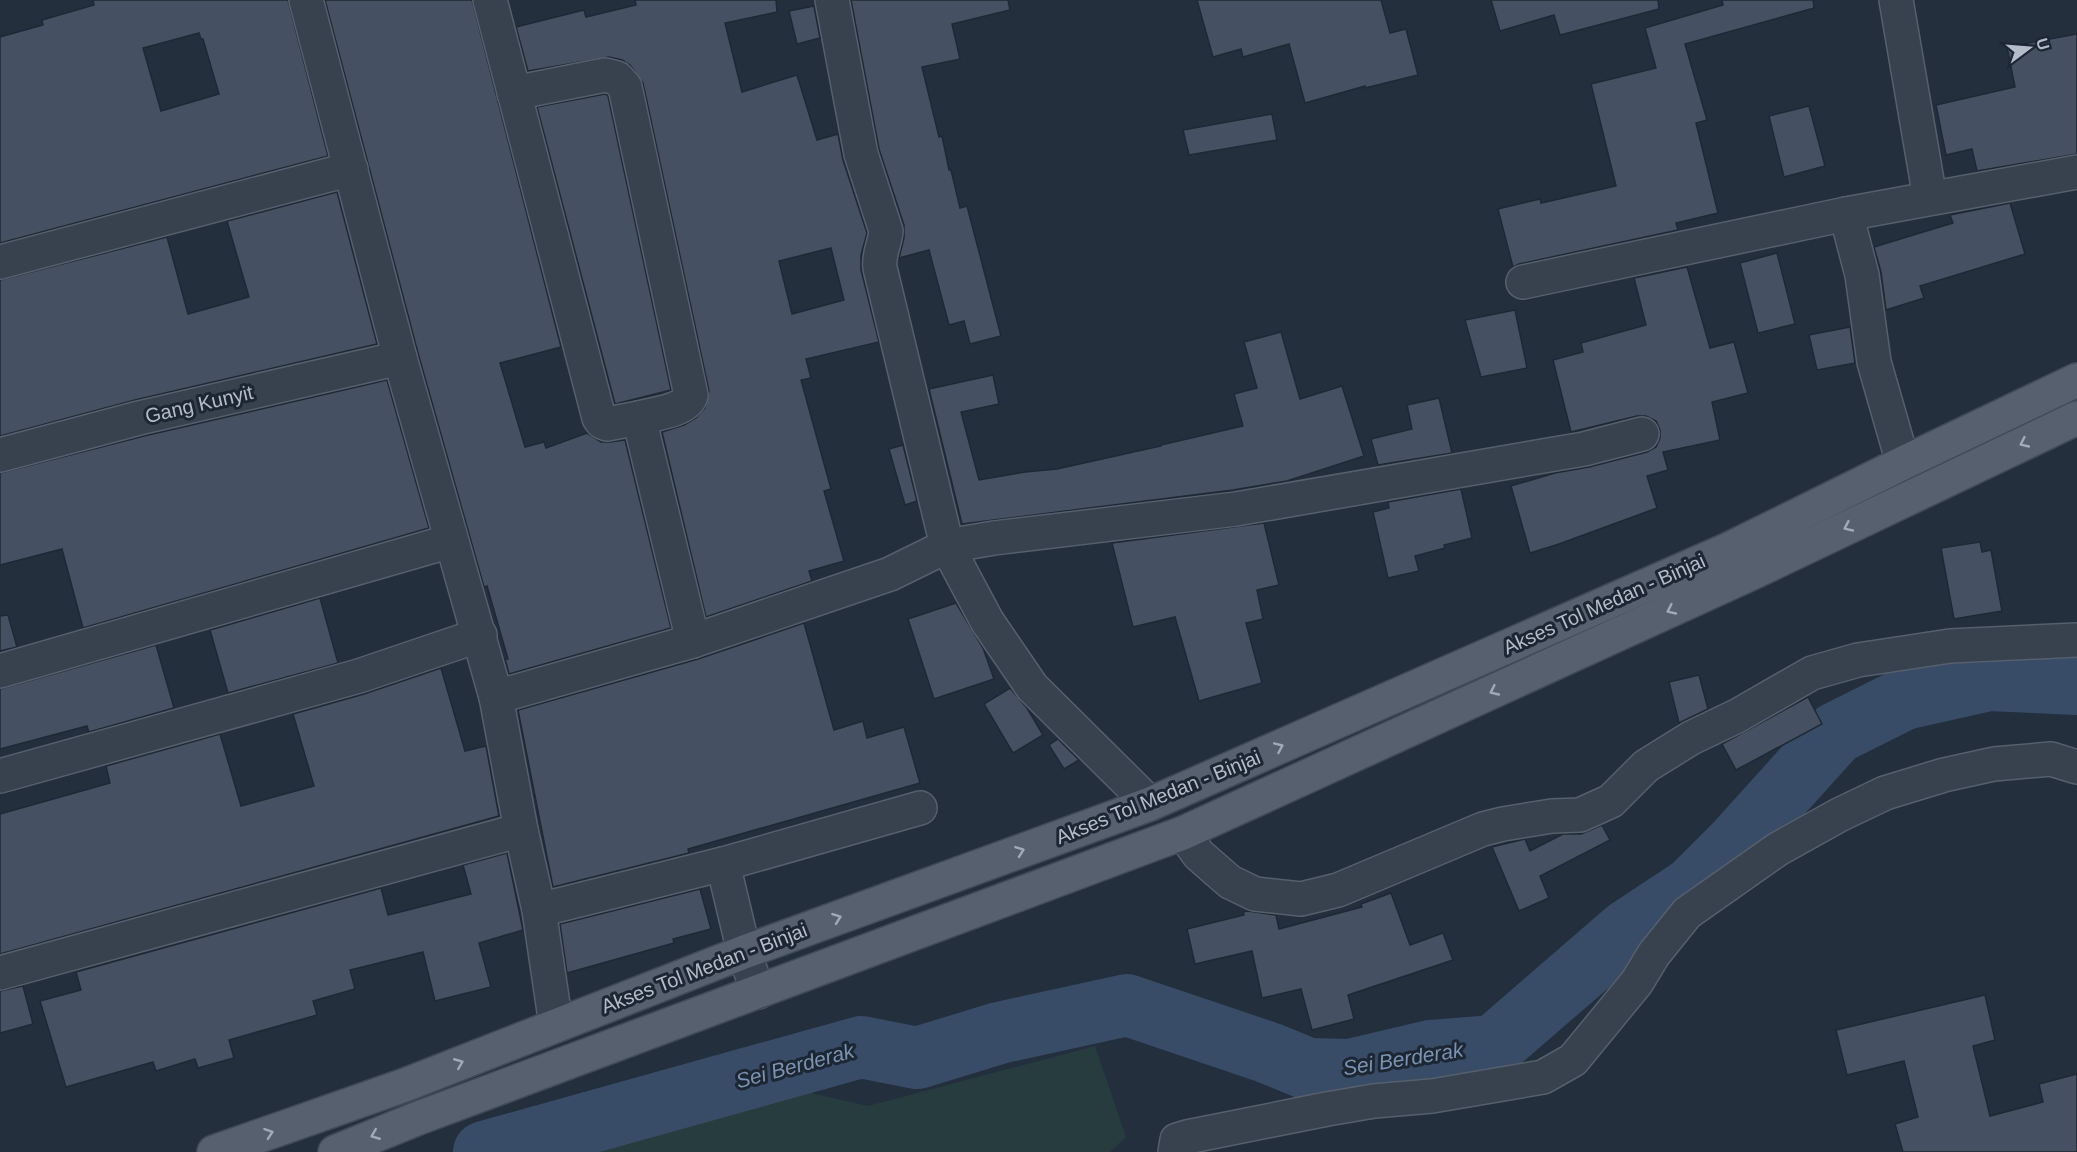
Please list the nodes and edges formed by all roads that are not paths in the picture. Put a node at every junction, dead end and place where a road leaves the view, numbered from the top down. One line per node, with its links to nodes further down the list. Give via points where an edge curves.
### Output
1 (306, 0): 6 (street)
2 (490, 0): 5 (street)
3 (832, 0): 20 (street, via 861,154 886,231 879,255 880,268)
4 (1896, 0): 8 (street)
5 (514, 93): 14 (street, via 599,418 607,424); 14 (street, via 605,75 617,78 625,87 691,394 684,406)
6 (351, 169): 10 (street); 12 (street)
7 (2077, 172): 8 (street)
8 (1930, 198): 9 (street)
9 (1846, 214): 11 (street); 18 (street, via 1862,275 1874,362)
10 (0, 262)
11 (1522, 282)
12 (400, 358): 17 (street, Gang Kunyit, via 140,418); 19 (street)
13 (2077, 380): 18 (main road, Akses Tol Medan - Binjai)
14 (639, 418): 23 (street)
15 (2077, 418): 31 (main road, Akses Tol Medan - Binjai, one-way to 31, via 1739,579)
16 (1642, 434): 20 (street, via 1584,449 1236,509)
17 (0, 456)
18 (1903, 463): 28 (main road, Akses Tol Medan - Binjai, one-way to 18, via 1730,549)
19 (451, 541): 21 (street); 24 (street)
20 (947, 546): 23 (street, via 890,574); 28 (street, via 987,621 1032,687)
21 (480, 635): 25 (street); 27 (street, via 359,676)
22 (2077, 640): 31 (street, via 1950,646 1858,660 1812,673 1646,766 1611,801 1580,814 1483,829 1338,890 1301,899 1255,894 1230,882 1198,855)
23 (693, 641): 25 (street)
24 (0, 671)
25 (496, 697): 30 (street)
26 (2077, 766): 38 (street, via 2051,759 1994,764 1944,775 1885,793 1778,849 1687,913 1573,1060 1543,1077 1432,1096 1374,1101 1187,1137 1177,1140)
27 (0, 776)
28 (1150, 804): 34 (main road, Akses Tol Medan - Binjai, one-way to 28)
29 (920, 808): 32 (street)
30 (521, 830): 33 (street); 35 (street)
31 (1183, 833): 36 (main road, Akses Tol Medan - Binjai)
32 (723, 864): 33 (street); 34 (street)
33 (539, 910): 37 (street)
34 (744, 952): 36 (street); 37 (main road, Akses Tol Medan - Binjai)
35 (0, 973)
36 (758, 992): 40 (main road, Akses Tol Medan - Binjai, one-way to 40)
37 (556, 1025): 39 (main road, Akses Tol Medan - Binjai, one-way to 37, via 405,1085)
38 (1174, 1151)
39 (214, 1152)
40 (335, 1152)

